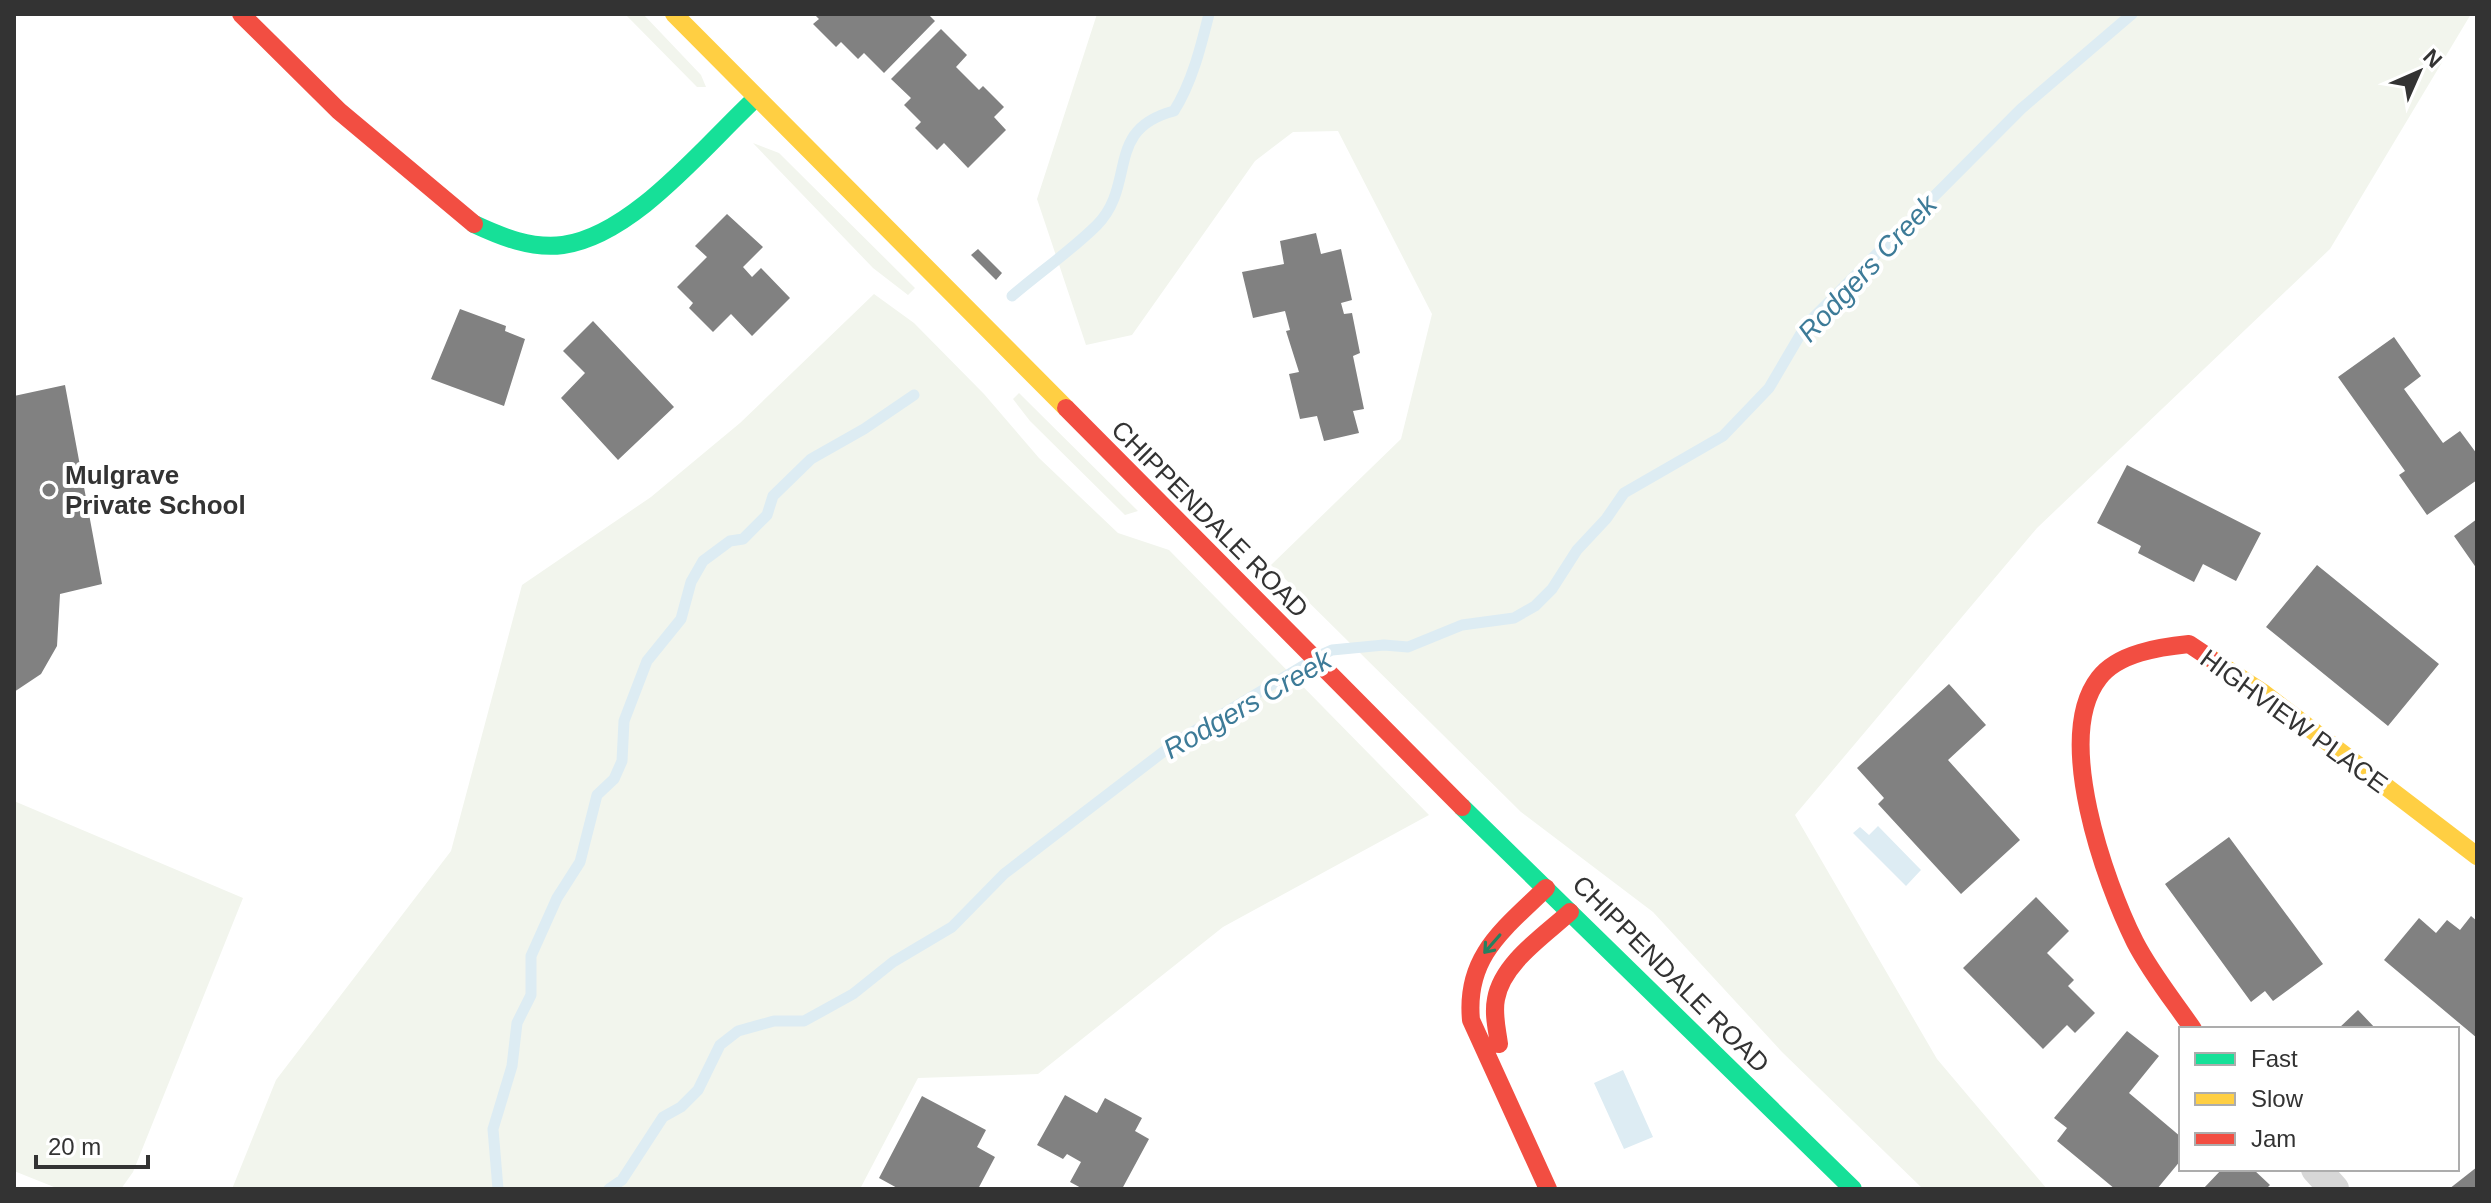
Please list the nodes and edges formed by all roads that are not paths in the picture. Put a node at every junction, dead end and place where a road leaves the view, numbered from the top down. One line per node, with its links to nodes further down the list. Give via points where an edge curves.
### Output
1 (241, 14): 3 (street, via 339,111 467,221 533,246 581,242 626,221)
2 (674, 14): 3 (street, CHIPPENDALE ROAD)
3 (756, 98): 5 (street, CHIPPENDALE ROAD)
4 (2477, 856): 7 (street, HIGHVIEW PLACE, via 2262,692 2189,644 2149,649 2098,677 2081,715 2081,764 2108,882 2136,943)
5 (1546, 888): 6 (street, CHIPPENDALE ROAD); 8 (street, one-way to 8, via 1488,948 1467,991 1471,1020)
6 (1570, 912): 8 (street, via 1497,989 1494,1010); 11 (street, CHIPPENDALE ROAD)
7 (2192, 1027)
8 (1508, 1106): 10 (street)
9 (2318, 1171): 12 (street)
10 (1548, 1189)
11 (1853, 1189)
12 (2334, 1189)

